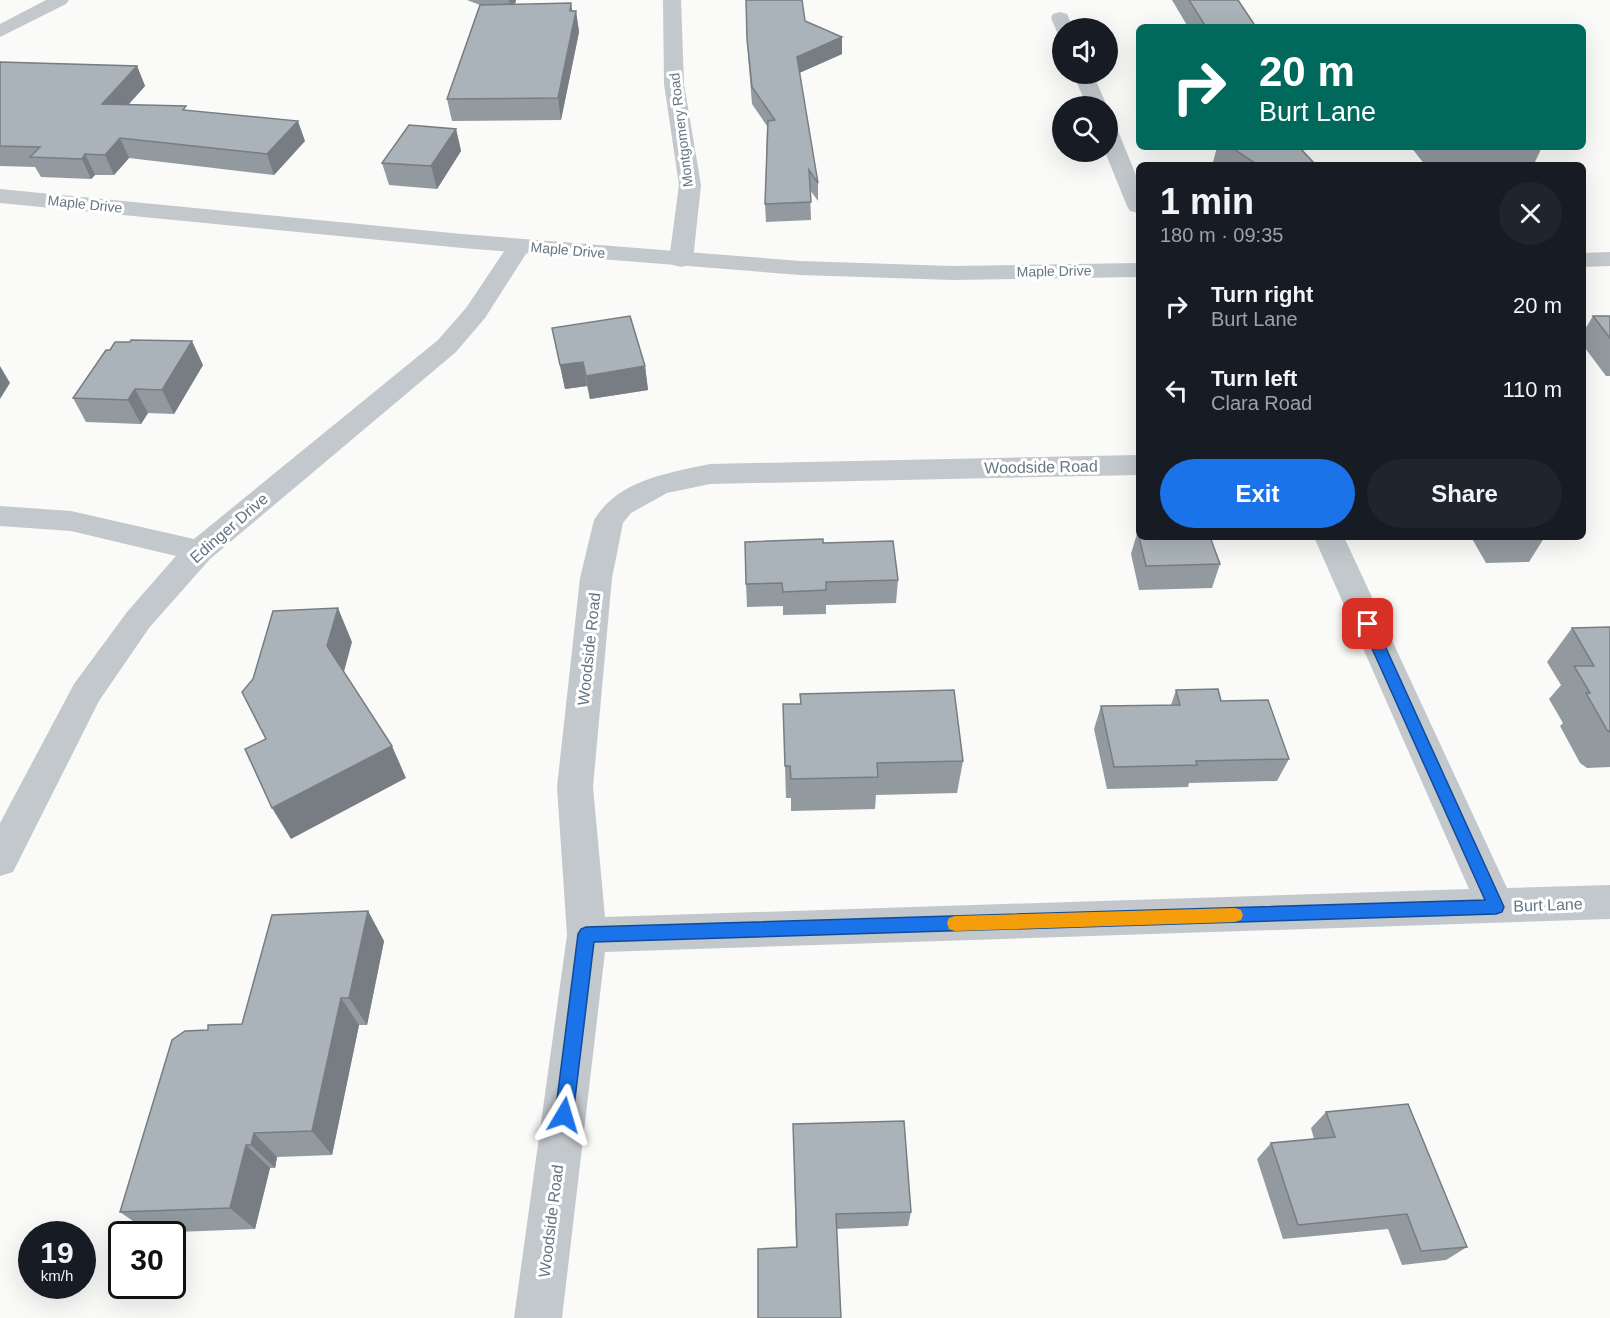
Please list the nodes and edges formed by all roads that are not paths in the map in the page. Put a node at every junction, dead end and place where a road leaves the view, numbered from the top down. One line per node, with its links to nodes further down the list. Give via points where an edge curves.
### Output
1 (60, 0): 3 (street)
2 (672, 0): 9 (street, Montgomery Road, via 674,84 690,185)
3 (0, 31)
4 (1118, 158): 6 (street)
5 (0, 196): 7 (street, Maple Drive)
6 (1136, 201)
7 (519, 246): 9 (street, Maple Drive); 15 (street, Edinger Drive, via 476,313 447,346)
8 (1610, 259): 10 (street)
9 (681, 260): 11 (street, Maple Drive, via 953,273)
10 (1586, 260)
11 (1136, 270)
12 (1136, 465): 19 (street, Woodside Road, via 710,474 659,485 621,506 609,520 596,578 575,787)
13 (0, 516): 15 (street, via 71,521)
14 (1330, 540): 18 (street)
15 (199, 551): 16 (street, Edinger Drive, via 138,620 86,693)
16 (0, 860)
17 (1610, 902): 18 (street, Burt Lane)
18 (1496, 907): 19 (street, Burt Lane)
19 (586, 934): 20 (street, Woodside Road)
20 (538, 1318)

